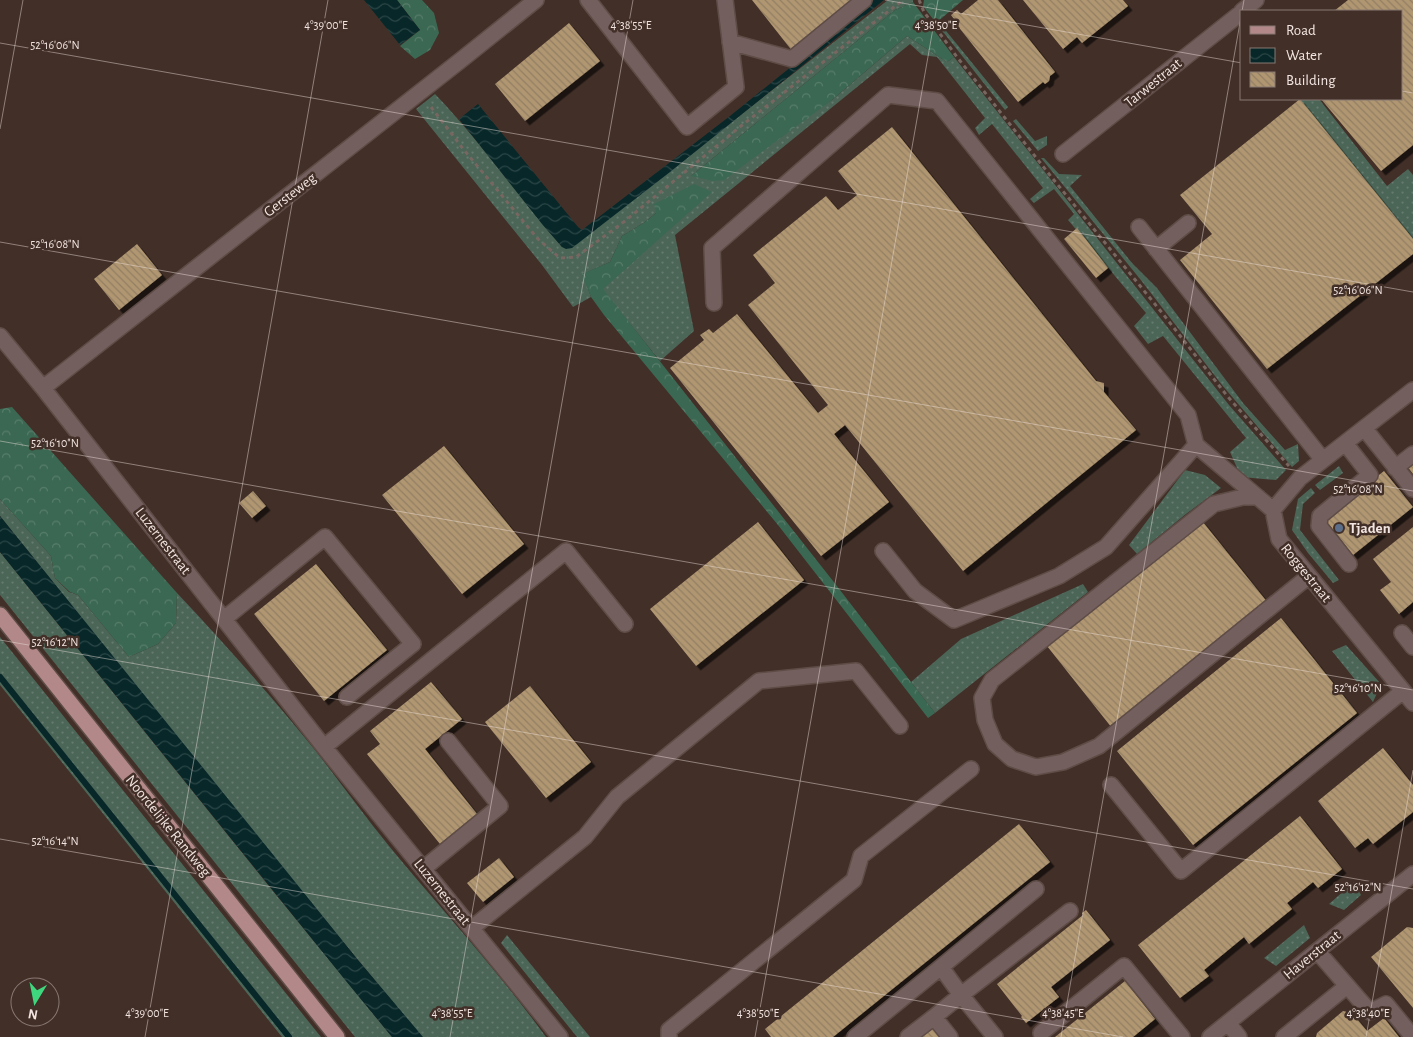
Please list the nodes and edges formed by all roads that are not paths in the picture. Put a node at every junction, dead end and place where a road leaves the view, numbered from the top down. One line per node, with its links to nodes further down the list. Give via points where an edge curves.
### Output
1 (536, 0): 15 (street, Gersteweg)
2 (588, 0): 8 (street, via 687,128 736,87)
3 (725, 0): 8 (street)
4 (864, 0): 8 (street, via 792,59)
5 (1256, 0): 6 (street, Tarwestraat)
6 (1243, 10)
7 (1240, 13): 9 (street, Tarwestraat)
8 (730, 42)
9 (1063, 154)
10 (1188, 223): 12 (street)
11 (1139, 227): 12 (street)
12 (1156, 249): 21 (street)
13 (714, 303): 19 (street, via 712,248 888,95 937,101 1188,415)
14 (0, 336): 15 (street, Luzernestraat)
15 (43, 388): 30 (street, Luzernestraat)
16 (1413, 390): 17 (street)
17 (1364, 428): 18 (street); 22 (street)
18 (1345, 443): 21 (street); 27 (street, via 1370,475 1320,516 1318,526)
19 (1196, 445): 24 (street); 26 (street, via 1106,547 1059,576 954,620 915,591)
20 (1413, 454): 22 (street)
21 (1323, 460): 25 (street, via 1300,478)
22 (1395, 468): 23 (street)
23 (1413, 489)
24 (1258, 497): 25 (street); 28 (street, via 1214,504 992,680 982,698 985,720 995,744 1012,759 1036,768 1063,762 1099,746)
25 (1273, 510): 28 (street, Roggestraat, via 1279,540)
26 (883, 551)
27 (1349, 564)
28 (1309, 576): 35 (street, Roggestraat)
29 (0, 615): 53 (main road, Noordelijke Randweg)
30 (224, 619): 34 (street, via 325,537 413,644); 38 (street, Luzernestraat)
31 (625, 624): 38 (street, via 566,551)
32 (1402, 632): 33 (street)
33 (1413, 647)
34 (347, 697)
35 (1410, 697): 40 (street, via 1181,871)
36 (900, 726): 45 (street, via 856,671 759,681 617,797 585,837)
37 (448, 741): 41 (street, via 500,806)
38 (324, 747): 41 (street, Luzernestraat)
39 (971, 769): 55 (street, via 861,856 854,880 669,1030)
40 (1111, 785)
41 (423, 868): 45 (street, Luzernestraat)
42 (1413, 874): 46 (street, Haverstraat)
43 (1036, 889): 47 (street)
44 (1070, 911): 49 (street)
45 (472, 928): 54 (street, Luzernestraat)
46 (1317, 951): 48 (street); 51 (street, Haverstraat)
47 (941, 967): 49 (street); 56 (street)
48 (1347, 986): 63 (street); 64 (street, via 1370,1012 1386,1004)
49 (961, 995): 50 (street); 59 (street)
50 (934, 1017): 57 (street); 58 (street)
51 (1228, 1023): 61 (street, Haverstraat); 62 (street)
52 (1042, 1033): 60 (street, via 1124,966)
53 (338, 1037)
54 (560, 1037)
55 (669, 1037)
56 (855, 1037)
57 (908, 1037)
58 (950, 1037)
59 (995, 1037)
60 (1182, 1037)
61 (1210, 1037)
62 (1239, 1037)
63 (1284, 1037)
64 (1413, 1037)

